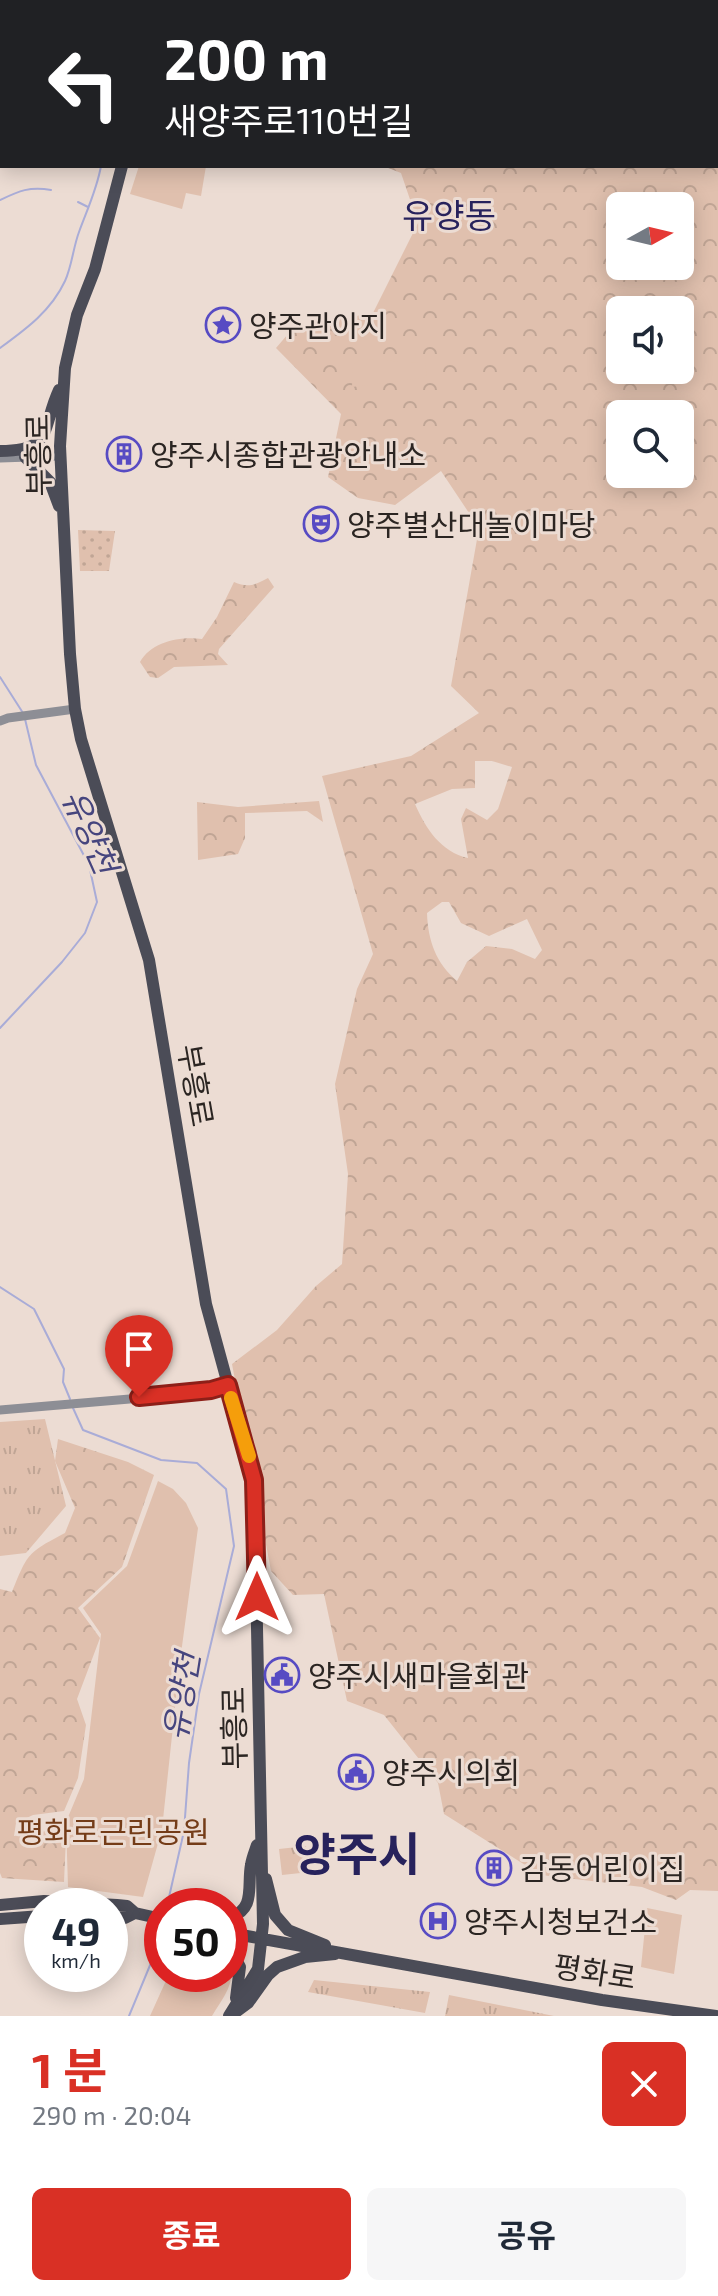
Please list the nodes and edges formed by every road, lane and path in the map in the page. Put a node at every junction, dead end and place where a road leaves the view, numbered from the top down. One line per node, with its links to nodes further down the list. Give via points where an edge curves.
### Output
1 (121, 168): 2 (main road, 부흥로, via 77,315)
2 (64, 379): 3 (main road, via 40,442 25,450); 4 (main road, 부흥로)
3 (0, 451)
4 (60, 456): 5 (street); 7 (main road, 부흥로)
5 (25, 457): 6 (street); 7 (main road, via 50,482)
6 (0, 458)
7 (64, 526): 8 (main road, 부흥로)
8 (75, 709): 9 (street); 10 (main road, 부흥로, via 149,960 206,1304)
9 (4, 719)
10 (228, 1385): 11 (street, via 165,1396); 12 (main road, 부흥로, via 254,1480)
11 (0, 1410)
12 (260, 1834): 13 (main road, 부흥로); 14 (main road)
13 (262, 1867): 22 (main road, 부흥로); 23 (main road, via 275,1915 288,1930)
14 (248, 1899)
15 (0, 1905): 16 (main road, via 69,1901 127,1906)
16 (135, 1913): 17 (main road); 18 (main road)
17 (144, 1915)
18 (128, 1916)
19 (24, 1917): 20 (main road)
20 (0, 1919)
21 (248, 1938): 22 (main road, 평화로)
22 (262, 1941): 23 (main road, 평화로); 25 (main road, 부흥로, via 258,1969)
23 (344, 1952): 25 (main road, via 277,1967 254,1997); 26 (main road, 평화로)
24 (236, 1992): 25 (main road)
25 (231, 2013)
26 (716, 2016)

